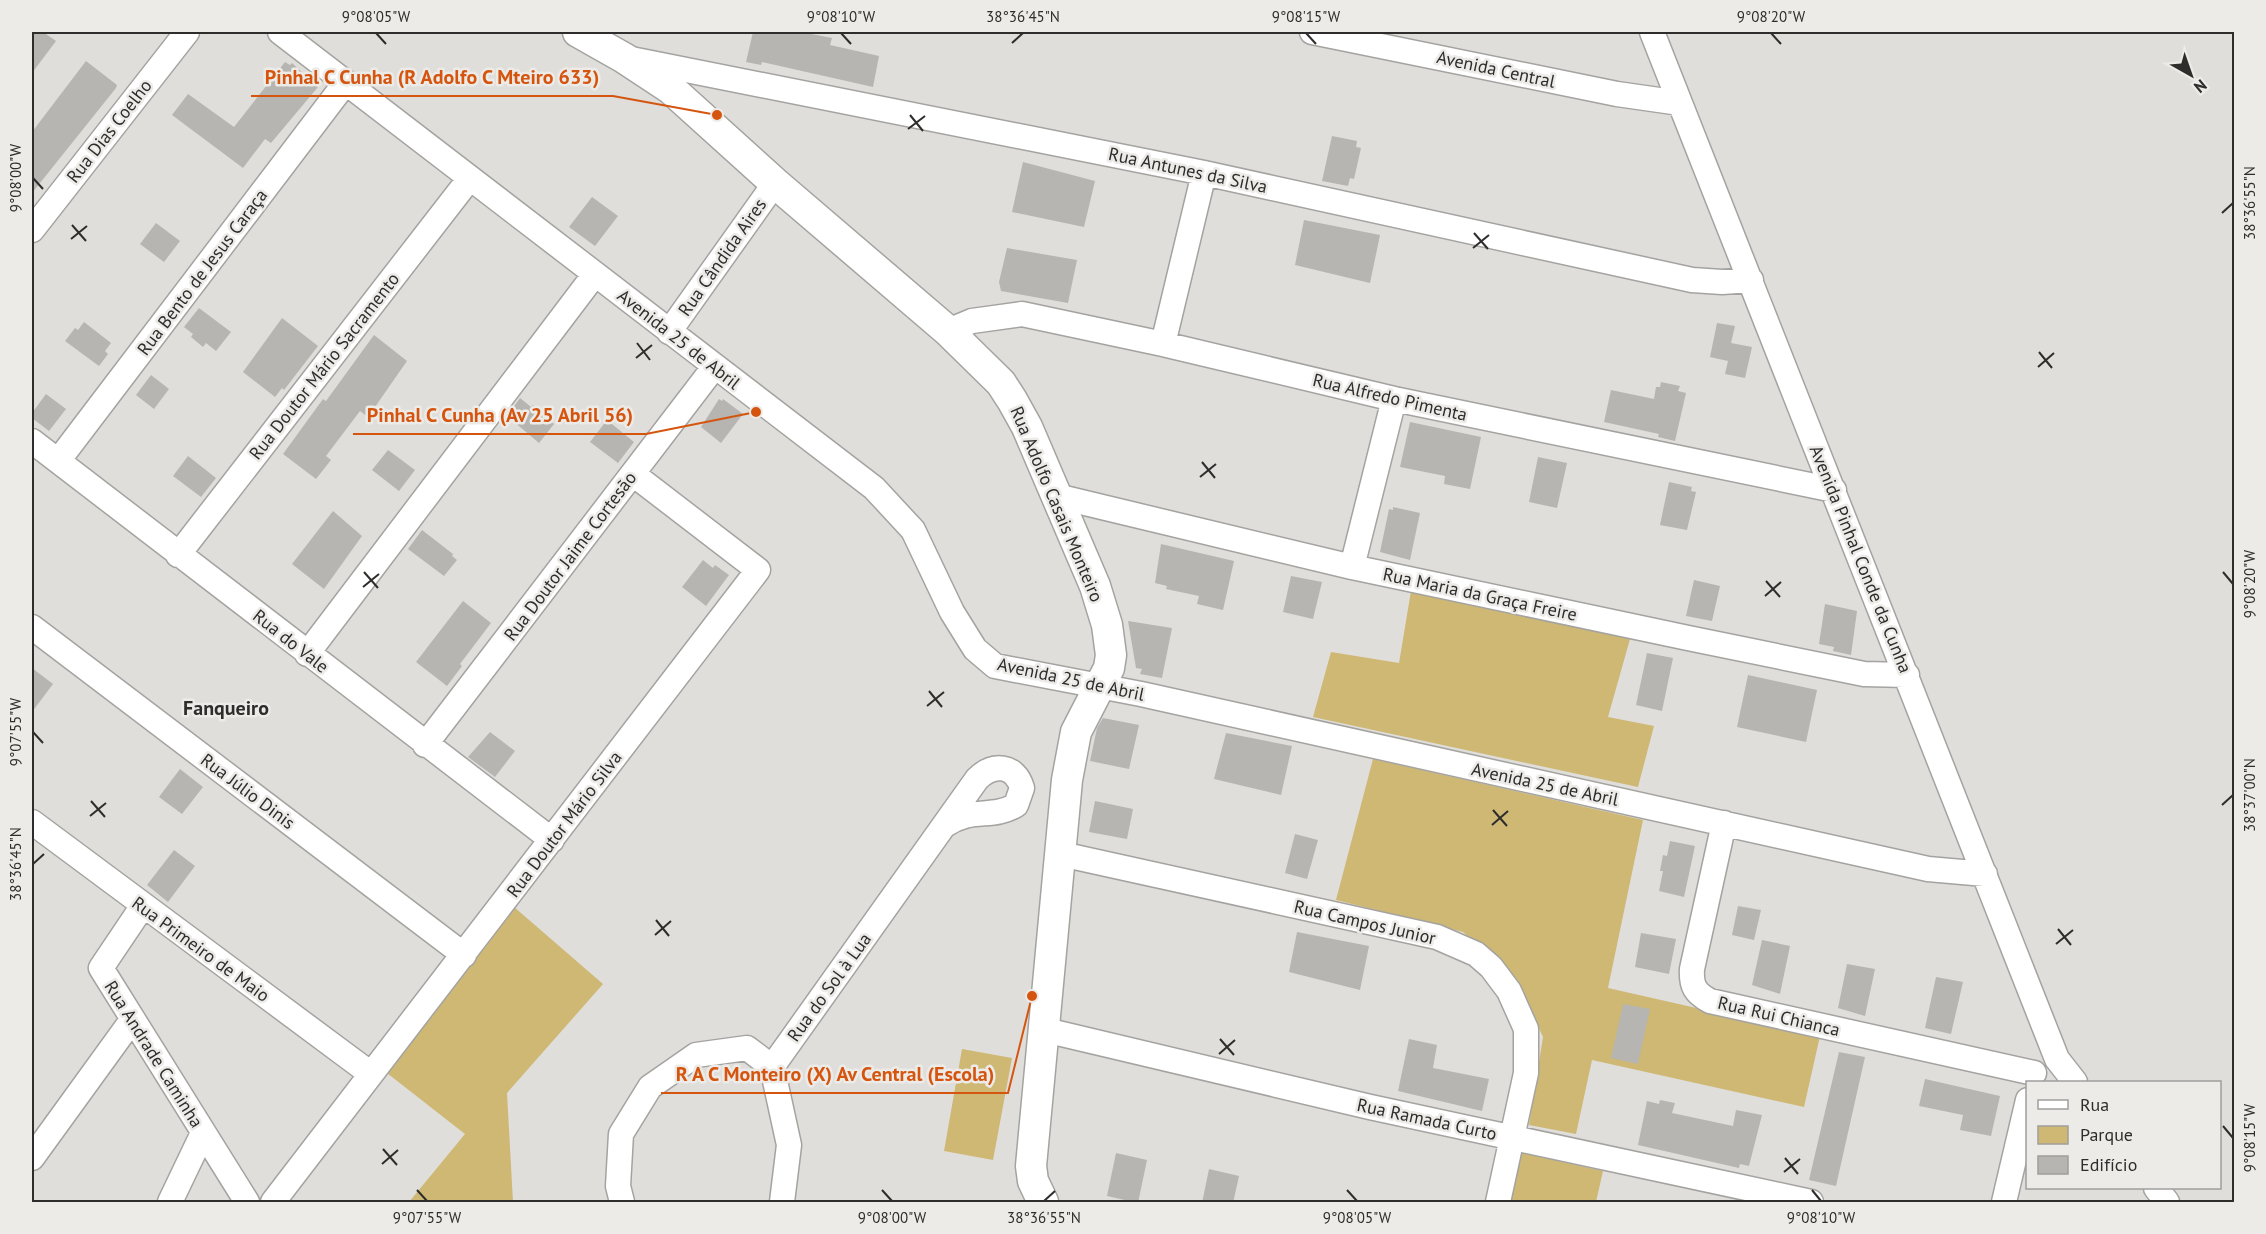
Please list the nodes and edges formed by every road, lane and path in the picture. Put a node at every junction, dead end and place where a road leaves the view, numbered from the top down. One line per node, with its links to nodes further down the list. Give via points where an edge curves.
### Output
1 (187, 32): 12 (street, Rua Dias Coelho)
2 (280, 32): 7 (street, Avenida 25 de Abril)
3 (578, 32): 6 (street, Rua Adolfo Casais Monteiro)
4 (1312, 32): 8 (street, Avenida Central, via 1617,94)
5 (1652, 32): 8 (street, Avenida Pinhal Conde da Cunha)
6 (624, 58): 9 (street, Rua Antunes da Silva); 11 (street, Rua Adolfo Casais Monteiro, via 671,89)
7 (346, 82): 10 (street, Avenida 25 de Abril); 21 (street, Rua Bento de Jesus Caraça)
8 (1680, 103): 14 (street, Avenida Pinhal Conde da Cunha)
9 (1203, 173): 14 (street, Rua Antunes da Silva, via 1692,280); 17 (street)
10 (470, 178): 13 (street, Avenida 25 de Abril); 25 (street, Rua Doutor Mário Sacramento)
11 (775, 183): 15 (street, Rua Adolfo Casais Monteiro); 16 (street, Rua Cândida Aires)
12 (32, 230)
13 (595, 274): 16 (street, Avenida 25 de Abril); 28 (street)
14 (1751, 280): 23 (street, Avenida Pinhal Conde da Cunha)
15 (948, 331): 17 (street, Rua Alfredo Pimenta, via 972,321 1022,314); 24 (street, Rua Adolfo Casais Monteiro, via 1001,383 1027,427)
16 (669, 332): 18 (street, Avenida 25 de Abril)
17 (1163, 344): 19 (street, Rua Alfredo Pimenta)
18 (715, 366): 22 (street, Rua Doutor Jaime Cortesão); 30 (street, Avenida 25 de Abril, via 874,488 913,530 952,612 984,659 995,666)
19 (1394, 399): 23 (street, Rua Alfredo Pimenta); 26 (street)
20 (32, 441): 21 (street, Rua do Vale)
21 (58, 461): 25 (street, Rua do Vale)
22 (633, 474): 31 (street, Rua Doutor Jaime Cortesão); 35 (street, Rua Doutor Mário Silva, via 758,570)
23 (1834, 490): 29 (street, Avenida Pinhal Conde da Cunha)
24 (1056, 496): 26 (street, Rua Maria da Graça Freire); 30 (street, Rua Adolfo Casais Monteiro, via 1095,586 1107,626 1111,655)
25 (178, 555): 28 (street, Rua do Vale)
26 (1352, 567): 29 (street, Rua Maria da Graça Freire, via 1864,674)
27 (32, 627): 39 (street, Rua Júlio Dinis)
28 (307, 654): 31 (street, Rua do Vale)
29 (1907, 675): 37 (street, Avenida Pinhal Conde da Cunha)
30 (1099, 686): 33 (street, Avenida 25 de Abril); 36 (street, Rua Adolfo Casais Monteiro, via 1076,732)
31 (425, 745): 35 (street, Rua do Vale)
32 (32, 822): 38 (street, Rua Primeiro de Maio)
33 (1724, 824): 37 (street, Avenida 25 de Abril, via 1928,869); 45 (street, Rua Rui Chianca, via 1692,969 1691,983 1698,994 1710,1001)
34 (945, 825): 43 (street, Rua do Sol à Lua)
35 (552, 840): 39 (street, Rua Doutor Mário Silva)
36 (1061, 854): 41 (street, Rua Adolfo Casais Monteiro); 49 (street, Rua Campos Junior, via 1437,937 1476,954 1509,991 1526,1029 1526,1073)
37 (1985, 874): 42 (street, Avenida Pinhal Conde da Cunha)
38 (142, 907): 40 (street, Rua Andrade Caminha, via 101,968); 44 (street, Rua Primeiro de Maio)
39 (464, 954): 44 (street, Rua Doutor Mário Silva)
40 (132, 1020): 48 (street, Rua Andrade Caminha); 50 (street)
41 (1045, 1030): 49 (street, Rua Ramada Curto); 57 (street, Rua Adolfo Casais Monteiro, via 1031,1166)
42 (2057, 1059): 45 (street); 46 (street, Avenida Pinhal Conde da Cunha)
43 (772, 1067): 55 (street, via 747,1048 696,1055 650,1087 621,1134 618,1186); 56 (street, via 789,1145)
44 (371, 1074): 54 (street, Rua Doutor Mário Silva)
45 (2033, 1078)
46 (2074, 1081)
47 (2026, 1109): 60 (street)
48 (203, 1133): 52 (street); 53 (street, Rua Andrade Caminha)
49 (1515, 1137): 58 (street, Rua Campos Junior); 59 (street, Rua Ramada Curto)
50 (32, 1158)
51 (2157, 1189): 61 (street)
52 (170, 1203)
53 (247, 1203)
54 (273, 1203)
55 (622, 1203)
56 (782, 1203)
57 (1043, 1203)
58 (1498, 1203)
59 (1811, 1203)
60 (2004, 1203)
61 (2168, 1203)

